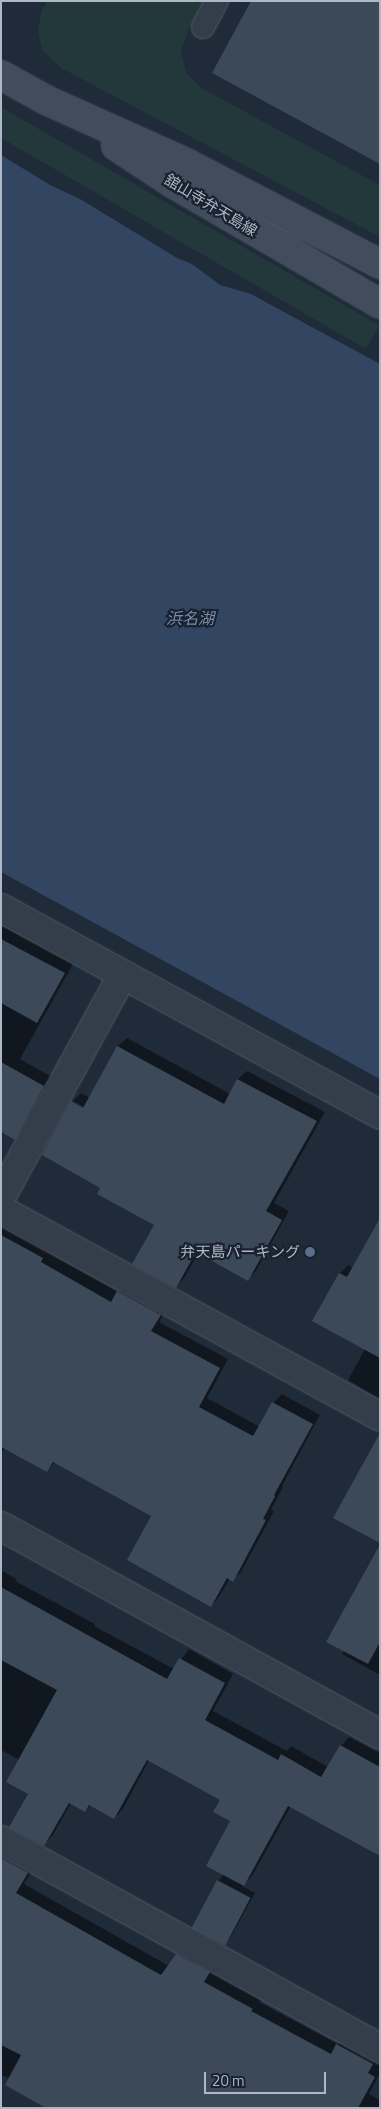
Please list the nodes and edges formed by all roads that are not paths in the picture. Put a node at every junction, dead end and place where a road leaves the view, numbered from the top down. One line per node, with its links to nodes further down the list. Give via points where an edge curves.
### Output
1 (217, 1): 2 (lane)
2 (203, 27)
3 (1, 75): 4 (main road, 舘山寺弁天島線)
4 (46, 100): 5 (main road, 舘山寺弁天島線, via 186,163); 6 (main road, 舘山寺弁天島線, via 174,184)
5 (380, 264)
6 (380, 304)
7 (1, 908): 8 (street)
8 (123, 974): 9 (street); 10 (street)
9 (380, 1115)
10 (1, 1197)
11 (1, 1210): 12 (street)
12 (380, 1417)
13 (1, 1526): 14 (street)
14 (380, 1734)
15 (1, 1840): 16 (street)
16 (380, 2048)

